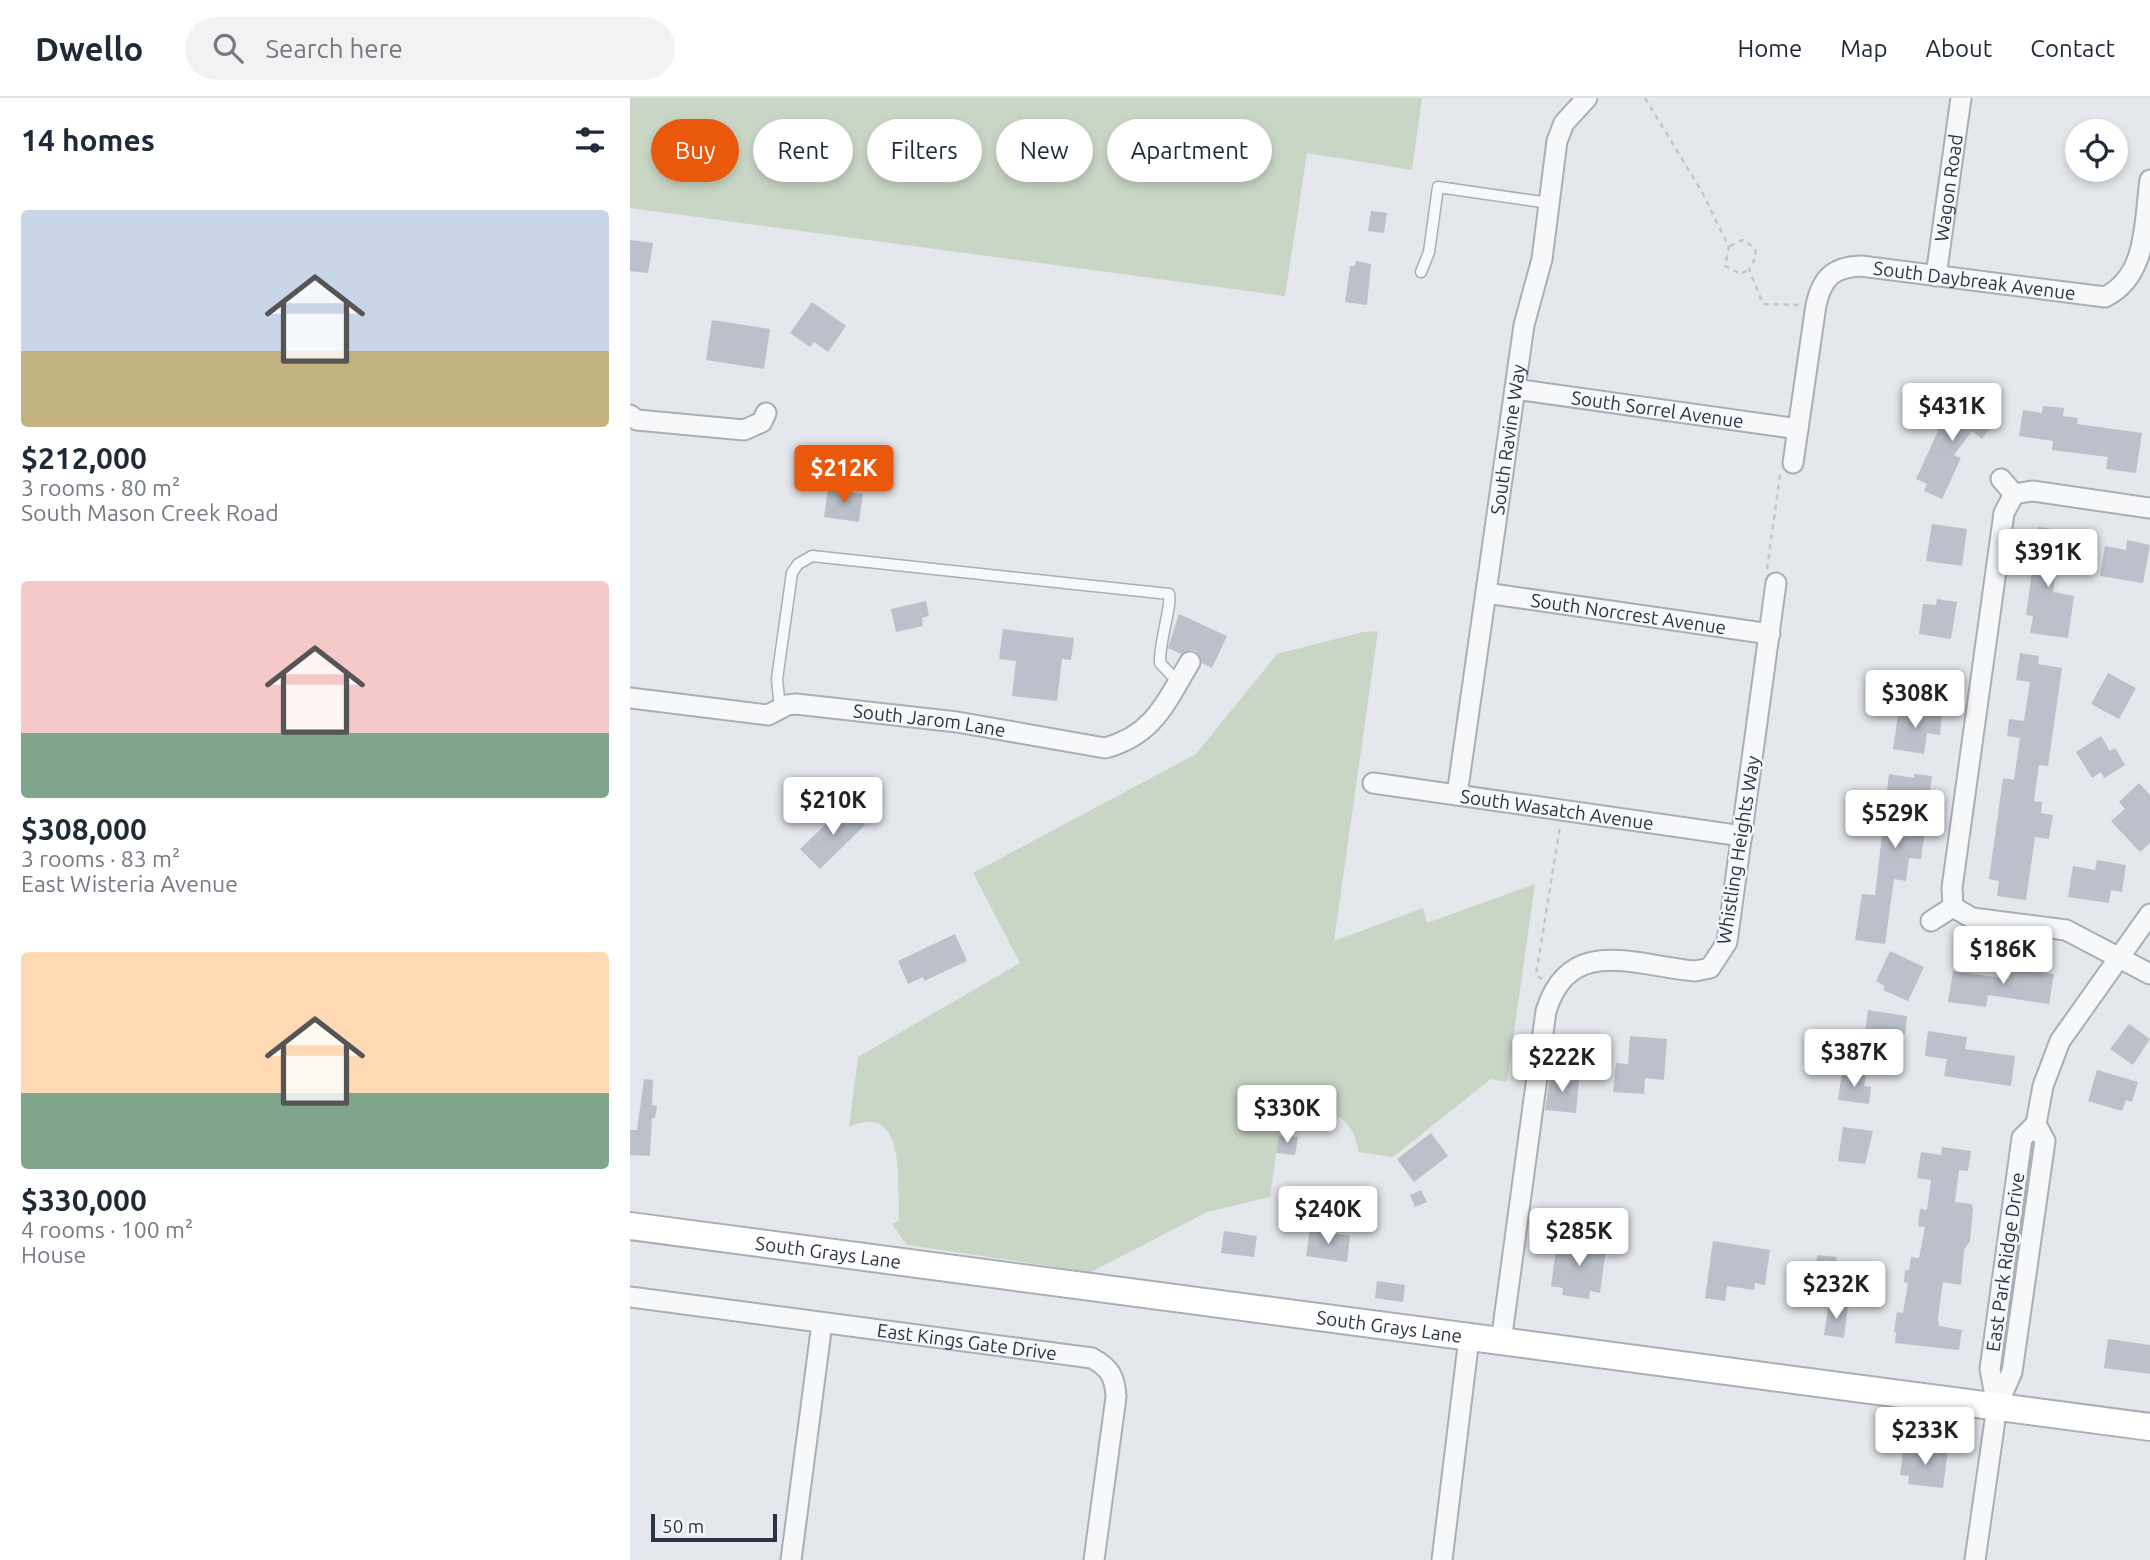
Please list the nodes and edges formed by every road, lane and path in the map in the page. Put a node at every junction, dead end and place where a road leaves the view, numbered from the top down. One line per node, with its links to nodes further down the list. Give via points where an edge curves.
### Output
1 (1587, 98): 5 (street, South Ravine Way, via 1564,123 1557,141)
2 (1645, 98): 6 (path)
3 (1961, 98): 9 (street, Wagon Road)
4 (2150, 180): 9 (street, South Daybreak Avenue, via 2134,273 2120,290 2105,297)
5 (1549, 203): 8 (lane, via 1438,187); 11 (street, South Ravine Way)
6 (1730, 247): 7 (path, via 1725,266 1741,274); 7 (path, via 1738,241 1752,244 1756,253)
7 (1749, 269): 10 (path, via 1763,304)
8 (1422, 272)
9 (1936, 276): 10 (street, South Daybreak Avenue, via 1843,266 1828,275)
10 (1816, 305): 14 (street)
11 (1515, 389): 14 (street, South Sorrel Avenue); 18 (street, South Ravine Way)
12 (766, 414): 13 (street, via 762,422 744,430 637,420)
13 (630, 415)
14 (1798, 429): 15 (street)
15 (1793, 463): 17 (path, via 1780,476 1776,502 1767,568)
16 (2150, 508): 28 (street, via 2008,486)
17 (1776, 583): 19 (street, Whistling Heights Way)
18 (1486, 593): 19 (street, South Norcrest Avenue); 25 (street, South Ravine Way)
19 (1770, 634): 27 (street, Whistling Heights Way)
20 (1191, 662): 21 (street, South Jarom Lane)
21 (1178, 682): 23 (street, South Jarom Lane, via 1153,722 1128,742 1105,748 957,722 796,704); 23 (lane, via 1160,663 1169,594 812,556 797,564 792,573 777,679)
22 (630, 698): 23 (street, South Jarom Lane, via 768,715)
23 (780, 708)
24 (1373, 783): 25 (street, South Wasatch Avenue)
25 (1457, 795): 26 (street, South Wasatch Avenue)
26 (1562, 810): 27 (street, South Wasatch Avenue); 33 (path, via 1536,975)
27 (1742, 836): 33 (street, Whistling Heights Way, via 1727,942 1710,968 1677,970 1596,959 1578,966)
28 (1953, 907): 30 (street); 31 (street, via 1972,918 2066,930)
29 (2150, 914): 31 (street, East Park Ridge Drive)
30 (1931, 921)
31 (2120, 959): 32 (street); 39 (street, East Park Ridge Drive, via 2060,1041 2043,1086 2036,1124 2045,1141 2012,1372)
32 (2150, 975)
33 (1556, 989): 38 (street, Whistling Heights Way, via 1546,1011)
34 (630, 1226): 37 (street, South Grays Lane)
35 (630, 1297): 36 (street, East Kings Gate Drive)
36 (822, 1323): 41 (street); 42 (street, East Kings Gate Drive, via 1092,1358 1105,1365 1115,1379 1116,1397)
37 (1469, 1338): 38 (street, South Grays Lane); 43 (street)
38 (1501, 1342): 39 (street, South Grays Lane)
39 (1997, 1406): 40 (street, South Grays Lane); 44 (street, East Park Ridge Drive)
40 (2150, 1427)
41 (791, 1560)
42 (1094, 1560)
43 (1442, 1560)
44 (1975, 1560)

